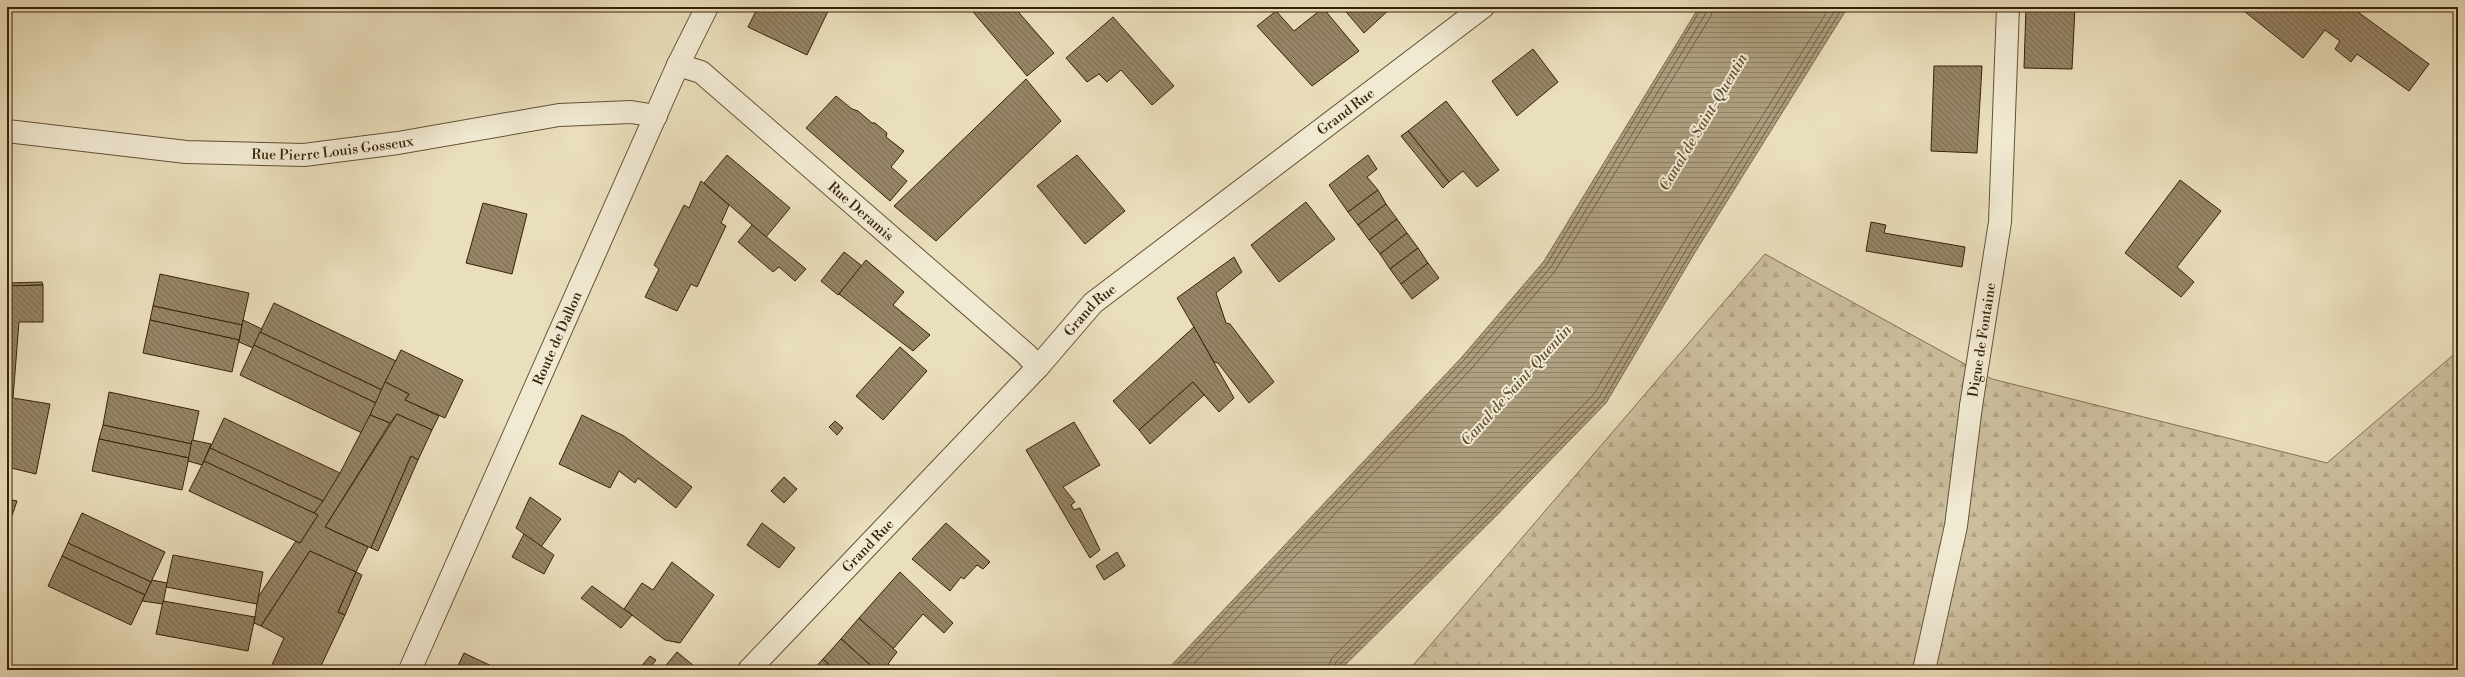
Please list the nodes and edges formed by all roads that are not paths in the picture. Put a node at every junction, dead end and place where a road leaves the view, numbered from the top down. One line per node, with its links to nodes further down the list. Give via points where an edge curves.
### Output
1 (707, 7): 4 (street, Route de Dallon)
2 (1483, 7): 7 (street, Grand Rue, via 1093,303)
3 (2008, 7): 10 (street, Digue de Fontaine, via 2000,222 1971,406 1956,526)
4 (678, 65): 5 (street, Route de Dallon); 7 (street, Rue Deramis, via 701,72)
5 (656, 116): 6 (street, Rue Pierre Louis Gosseux, via 631,112 559,115 304,155 186,152); 8 (street, Route de Dallon)
6 (7, 131)
7 (1038, 367): 9 (street, Grand Rue)
8 (410, 670)
9 (749, 670)
10 (1924, 670)

